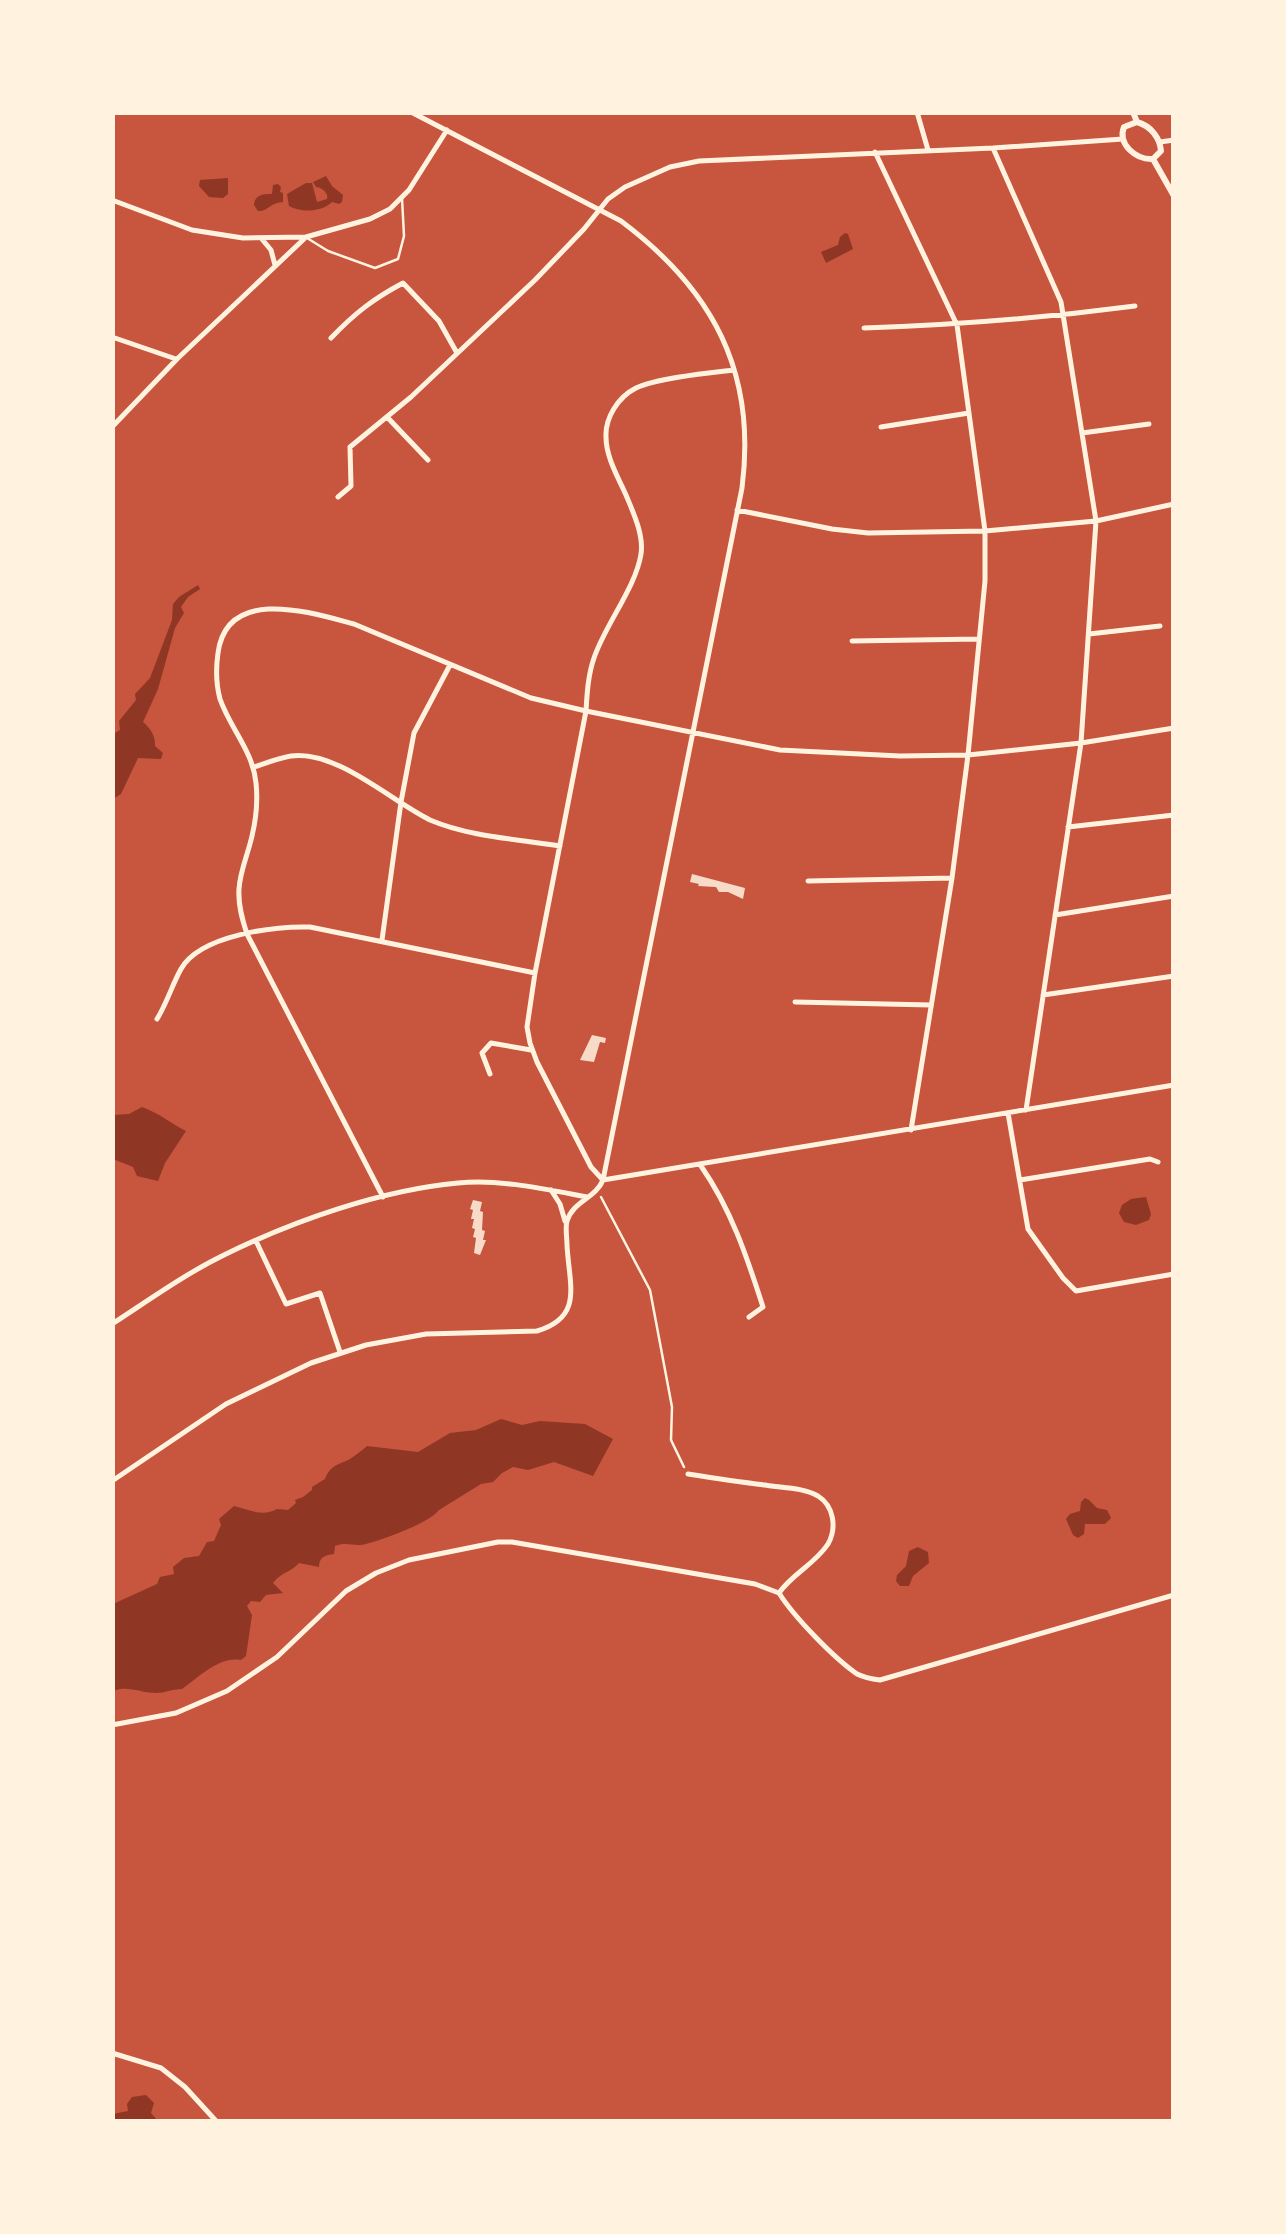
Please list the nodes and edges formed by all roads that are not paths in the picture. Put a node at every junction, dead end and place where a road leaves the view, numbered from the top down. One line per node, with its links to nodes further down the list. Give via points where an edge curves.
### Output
1 (411, 112): 5 (street)
2 (917, 112): 10 (street)
3 (1133, 112): 4 (street)
4 (1138, 122): 6 (street, via 1124,127); 8 (street)
5 (447, 130): 13 (street); 16 (street)
6 (1123, 139): 9 (street); 12 (street, via 1132,152)
7 (1174, 140): 8 (street)
8 (1160, 142): 12 (street)
9 (994, 148): 10 (street); 21 (street)
10 (928, 150): 11 (street)
11 (874, 152): 16 (street, via 670,166 625,187); 22 (street)
12 (1153, 160): 14 (street)
13 (402, 196): 17 (street, via 370,219); 17 (lane, via 398,259 375,268)
14 (1174, 196)
15 (112, 200): 18 (street, via 192,230)
16 (599, 210): 26 (street); 28 (street, via 679,272 714,322)
17 (306, 237): 18 (street); 19 (street)
18 (261, 238): 19 (street)
19 (275, 265): 27 (street)
20 (1134, 306): 21 (street)
21 (1064, 315): 22 (street); 34 (street)
22 (957, 325): 23 (street); 29 (street)
23 (864, 328)
24 (112, 337): 27 (street)
25 (331, 338): 26 (street, via 374,298 403,284 439,321)
26 (457, 353): 30 (street)
27 (177, 359): 32 (street)
28 (734, 370): 38 (street, via 746,433); 46 (street, via 634,389 607,420 610,459 642,550 594,657)
29 (969, 413): 33 (street); 40 (street)
30 (387, 417): 35 (street); 36 (street, via 350,448 351,486)
31 (1149, 424): 34 (street)
32 (112, 427)
33 (881, 427)
34 (1082, 433): 39 (street)
35 (428, 460)
36 (338, 497)
37 (1174, 504): 39 (street)
38 (738, 510): 40 (street, via 868,533); 48 (street)
39 (1096, 520): 40 (street); 42 (street)
40 (985, 531): 43 (street)
41 (1160, 626): 42 (street)
42 (1090, 634): 49 (street)
43 (979, 639): 44 (street); 50 (street)
44 (852, 640)
45 (450, 665): 46 (street, via 530,698); 51 (street, via 324,616 267,608 244,614 221,639 217,673 220,698); 52 (street, via 414,734)
46 (586, 711): 48 (street); 55 (street)
47 (1174, 728): 49 (street)
48 (692, 732): 50 (street, via 780,750); 76 (street)
49 (1080, 743): 50 (street); 54 (street)
50 (968, 755): 56 (street)
51 (254, 766): 52 (street, via 318,758); 60 (street, via 256,812 239,886)
52 (402, 802): 55 (street, via 464,830); 61 (street)
53 (1174, 816): 54 (street)
54 (1068, 827): 59 (street)
55 (560, 846): 62 (street)
56 (952, 878): 57 (street); 66 (street)
57 (808, 881)
58 (1174, 896): 59 (street)
59 (1056, 914): 64 (street)
60 (246, 934): 61 (street, via 310,927); 67 (street, via 190,958); 79 (street)
61 (382, 940): 62 (street)
62 (535, 973): 68 (street, via 527,1027)
63 (1174, 976): 64 (street)
64 (1043, 995): 71 (street)
65 (794, 1002): 66 (street)
66 (931, 1006): 73 (street)
67 (158, 1019)
68 (533, 1050): 69 (street, via 491,1043 482,1053); 76 (street)
69 (490, 1074)
70 (1174, 1086): 71 (street)
71 (1026, 1110): 72 (street)
72 (1008, 1113): 73 (street); 77 (street)
73 (911, 1130): 75 (street)
74 (1158, 1162): 77 (street, via 1150,1158)
75 (700, 1165): 76 (street); 84 (street, via 747,1256 762,1308)
76 (603, 1180): 80 (street)
77 (1020, 1180): 83 (street, via 1028,1229 1076,1291)
78 (551, 1190): 79 (street, via 458,1183); 80 (street); 81 (street)
79 (383, 1197): 82 (street)
80 (587, 1197): 81 (street)
81 (566, 1224): 86 (street, via 570,1298 567,1314 554,1326 426,1334)
82 (256, 1241): 85 (street, via 192,1272); 86 (street, via 286,1304 320,1293)
83 (1174, 1274)
84 (749, 1317)
85 (112, 1324)
86 (340, 1352): 88 (street, via 226,1404)
87 (688, 1474): 89 (street, via 804,1491 825,1502 834,1526 830,1541)
88 (112, 1481)
89 (779, 1593): 90 (street, via 846,1664 880,1680); 91 (street, via 498,1542 376,1574 346,1591 228,1691 176,1713)
90 (1174, 1595)
91 (112, 1724)
92 (112, 2052): 93 (street, via 161,2068)
93 (217, 2122)

